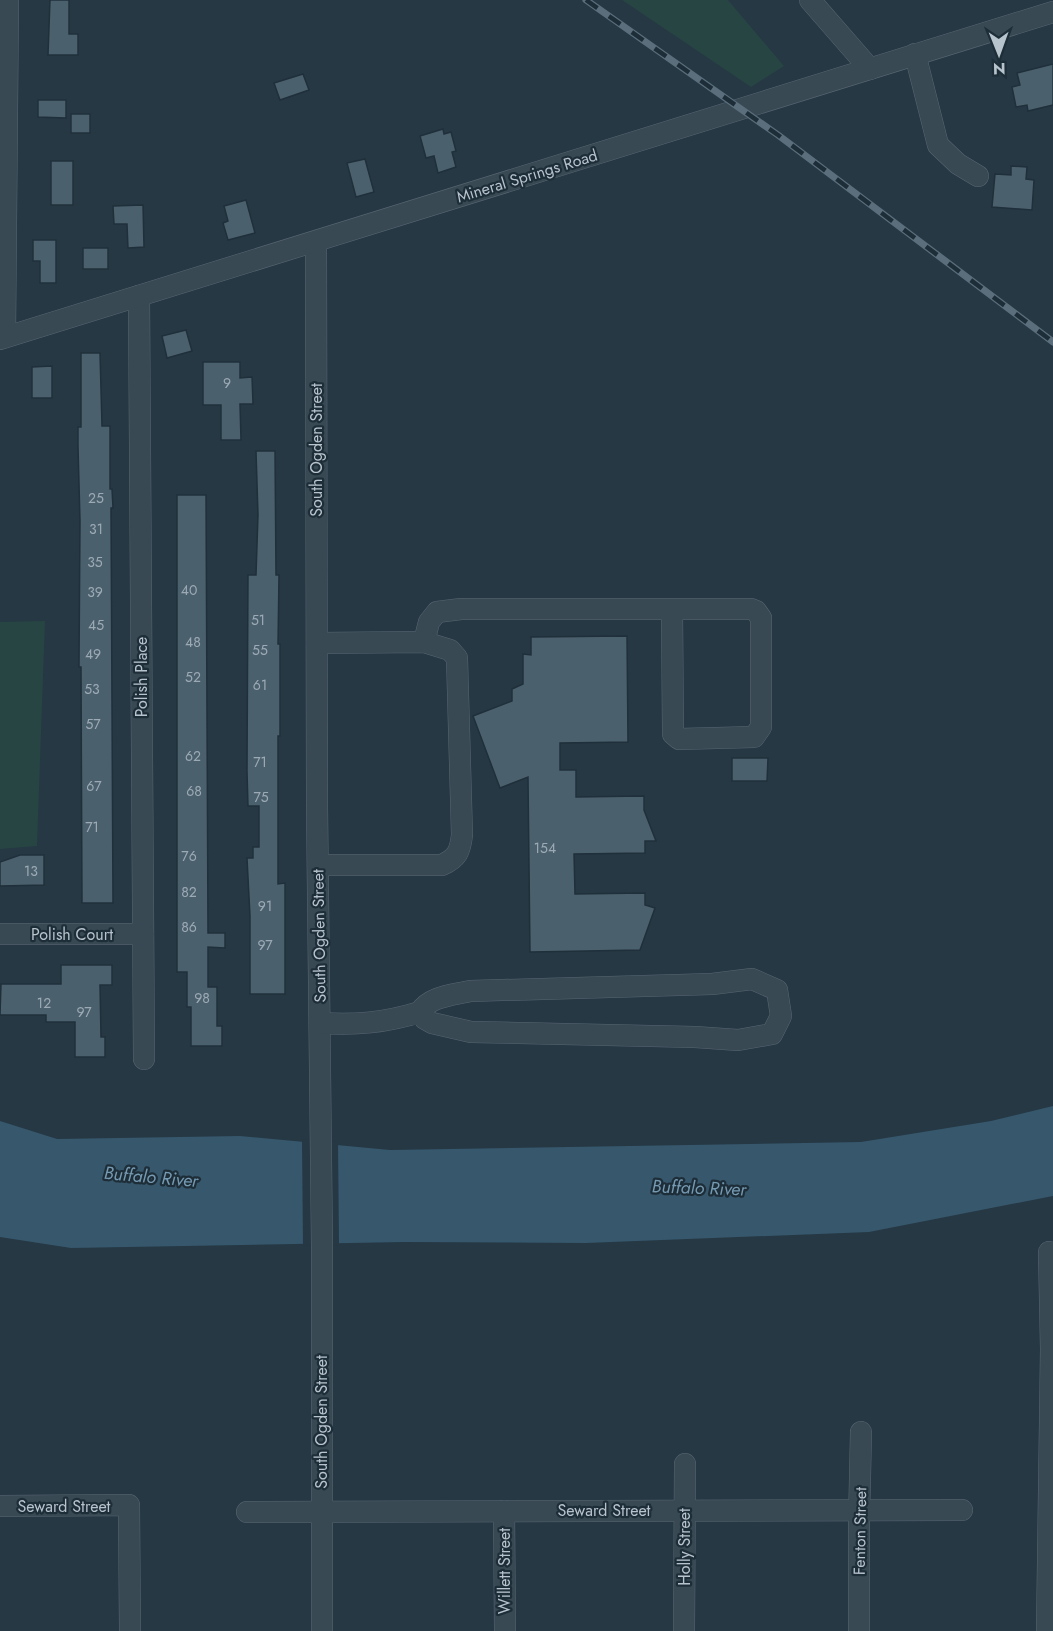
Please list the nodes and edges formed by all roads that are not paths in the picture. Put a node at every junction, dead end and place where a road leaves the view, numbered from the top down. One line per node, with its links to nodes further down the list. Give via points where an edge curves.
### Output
1 (9, 0): 9 (street)
2 (810, 0): 5 (street)
3 (1053, 12): 4 (street, Mineral Springs Road)
4 (915, 54): 5 (street, Mineral Springs Road); 6 (street, via 938,145)
5 (870, 69): 7 (street, Mineral Springs Road)
6 (978, 176)
7 (316, 242): 8 (street, Mineral Springs Road); 12 (street, South Ogden Street)
8 (139, 296): 9 (street, Mineral Springs Road); 15 (street, Polish Place)
9 (2, 338)
10 (672, 609): 10 (street, via 756,611 760,618 761,727 754,737 679,739 674,734); 11 (street, via 437,612 429,622)
11 (424, 642): 12 (street); 13 (street, via 450,650 456,658 461,849 455,858 442,865)
12 (317, 643): 13 (street, South Ogden Street)
13 (318, 865): 17 (street, South Ogden Street)
14 (0, 934): 15 (street, Polish Court)
15 (143, 934): 18 (street, Polish Place)
16 (420, 1011): 16 (street, via 432,1023 471,1032 738,1040 772,1034 782,1016 777,990 752,979 712,984 470,991 434,999); 17 (street, via 378,1023)
17 (320, 1023): 26 (street, South Ogden Street)
18 (144, 1059)
19 (1049, 1252): 34 (street)
20 (861, 1432): 24 (street, Fenton Street)
21 (685, 1464): 23 (street, Holly Street)
22 (0, 1506): 29 (street, Seward Street, via 129,1505)
23 (684, 1510): 24 (street, Seward Street); 27 (street, Seward Street); 32 (street, Holly Street)
24 (860, 1510): 25 (street, Seward Street); 33 (street, Fenton Street)
25 (962, 1510)
26 (321, 1511): 27 (street, Seward Street); 28 (street, Seward Street); 30 (street, South Ogden Street)
27 (504, 1511): 31 (street, Willett Street)
28 (247, 1512)
29 (130, 1631)
30 (322, 1631)
31 (505, 1631)
32 (684, 1631)
33 (860, 1631)
34 (1047, 1631)

